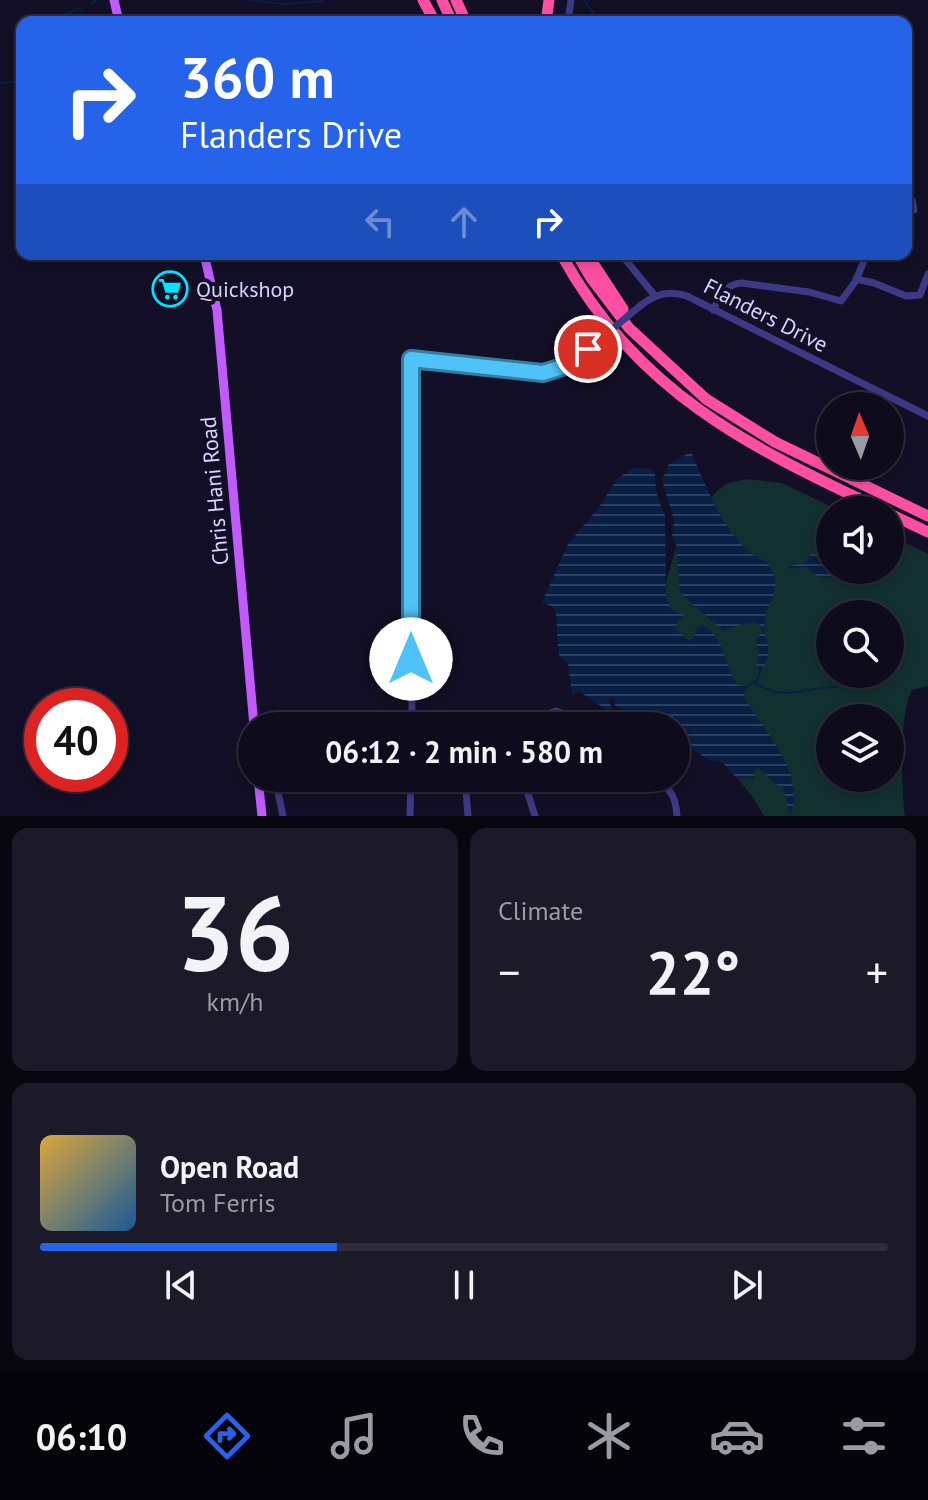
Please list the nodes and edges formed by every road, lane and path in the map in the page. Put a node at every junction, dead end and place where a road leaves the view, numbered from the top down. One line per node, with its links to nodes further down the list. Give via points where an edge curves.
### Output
1 (912, 202): 2 (street)
2 (914, 210)
3 (206, 260): 19 (main road, Chris Hani Road, via 217,310)
4 (565, 260): 15 (highway, via 609,326 677,393 757,448)
5 (581, 260): 13 (highway, via 629,328)
6 (591, 260): 13 (highway)
7 (626, 260): 11 (street)
8 (864, 260): 10 (street)
9 (928, 274): 10 (street, via 920,295 911,297)
10 (856, 279): 12 (street, via 841,301 735,284)
11 (655, 296): 12 (street, Flanders Drive, via 678,292); 20 (street, bridge, via 572,362 543,373 411,359)
12 (713, 310): 14 (street, Flanders Drive)
13 (649, 345): 16 (highway, via 706,399 741,423)
14 (928, 416)
15 (855, 496)
16 (928, 516)
17 (904, 521): 18 (highway)
18 (928, 532)
19 (253, 712)
20 (412, 712)
21 (259, 792): 27 (main road)
22 (278, 792): 28 (street)
23 (411, 792): 29 (street)
24 (466, 792): 30 (street)
25 (527, 792): 31 (street)
26 (671, 792): 32 (street)
27 (262, 816)
28 (283, 816)
29 (410, 816)
30 (468, 816)
31 (535, 816)
32 (677, 816)

